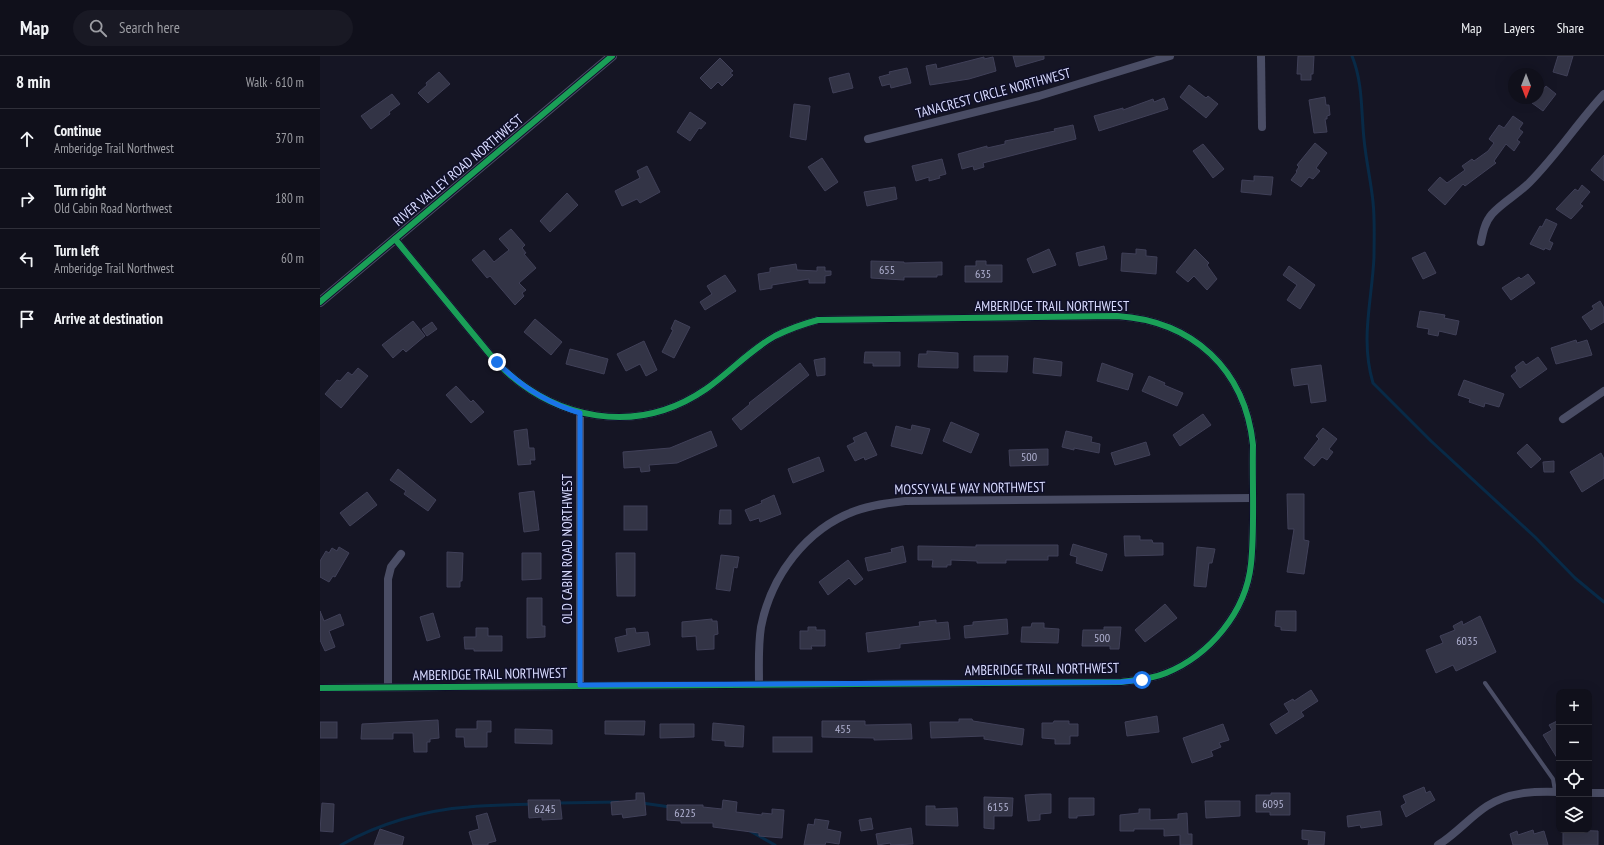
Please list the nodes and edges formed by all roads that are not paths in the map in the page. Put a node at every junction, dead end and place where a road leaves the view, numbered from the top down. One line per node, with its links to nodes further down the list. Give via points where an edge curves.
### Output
1 (612, 56): 7 (street, RIVER VALLEY ROAD NORTHWEST)
2 (1170, 56): 6 (street, TANACREST CIRCLE NORTHWEST, via 1039,96)
3 (1261, 56): 5 (street)
4 (1604, 94): 8 (street, via 1529,183 1491,214)
5 (1262, 127)
6 (868, 139)
7 (395, 239): 9 (street, RIVER VALLEY ROAD NORTHWEST); 11 (street, AMBERIDGE TRAIL NORTHWEST, via 510,376 544,400)
8 (1481, 242)
9 (320, 302)
10 (1604, 391): 12 (street)
11 (580, 413): 13 (street, AMBERIDGE TRAIL NORTHWEST, via 628,417 673,407 706,389 774,336 818,320 1135,317 1163,324 1190,338 1212,355 1230,377 1243,402 1251,429); 17 (street, OLD CABIN ROAD NORTHWEST)
12 (1563, 419)
13 (1252, 498): 16 (street, MOSSY VALE WAY NORTHWEST, via 905,501 878,504 854,511 830,523 814,535 794,556 778,579 761,626); 16 (street, AMBERIDGE TRAIL NORTHWEST, via 1251,564 1238,607 1225,629 1207,648 1186,663 1165,673 1142,680 1121,682)
14 (401, 554): 18 (street, via 391,567 388,579)
15 (1485, 683): 20 (lane, via 1553,779)
16 (759, 684): 17 (street, AMBERIDGE TRAIL NORTHWEST)
17 (580, 685): 18 (street, AMBERIDGE TRAIL NORTHWEST)
18 (388, 687): 19 (street, AMBERIDGE TRAIL NORTHWEST)
19 (320, 688)
20 (1556, 788)
21 (1556, 791): 24 (street, via 1517,794 1501,799 1487,806)
22 (1592, 793): 23 (street)
23 (1604, 793)
24 (1438, 845)

